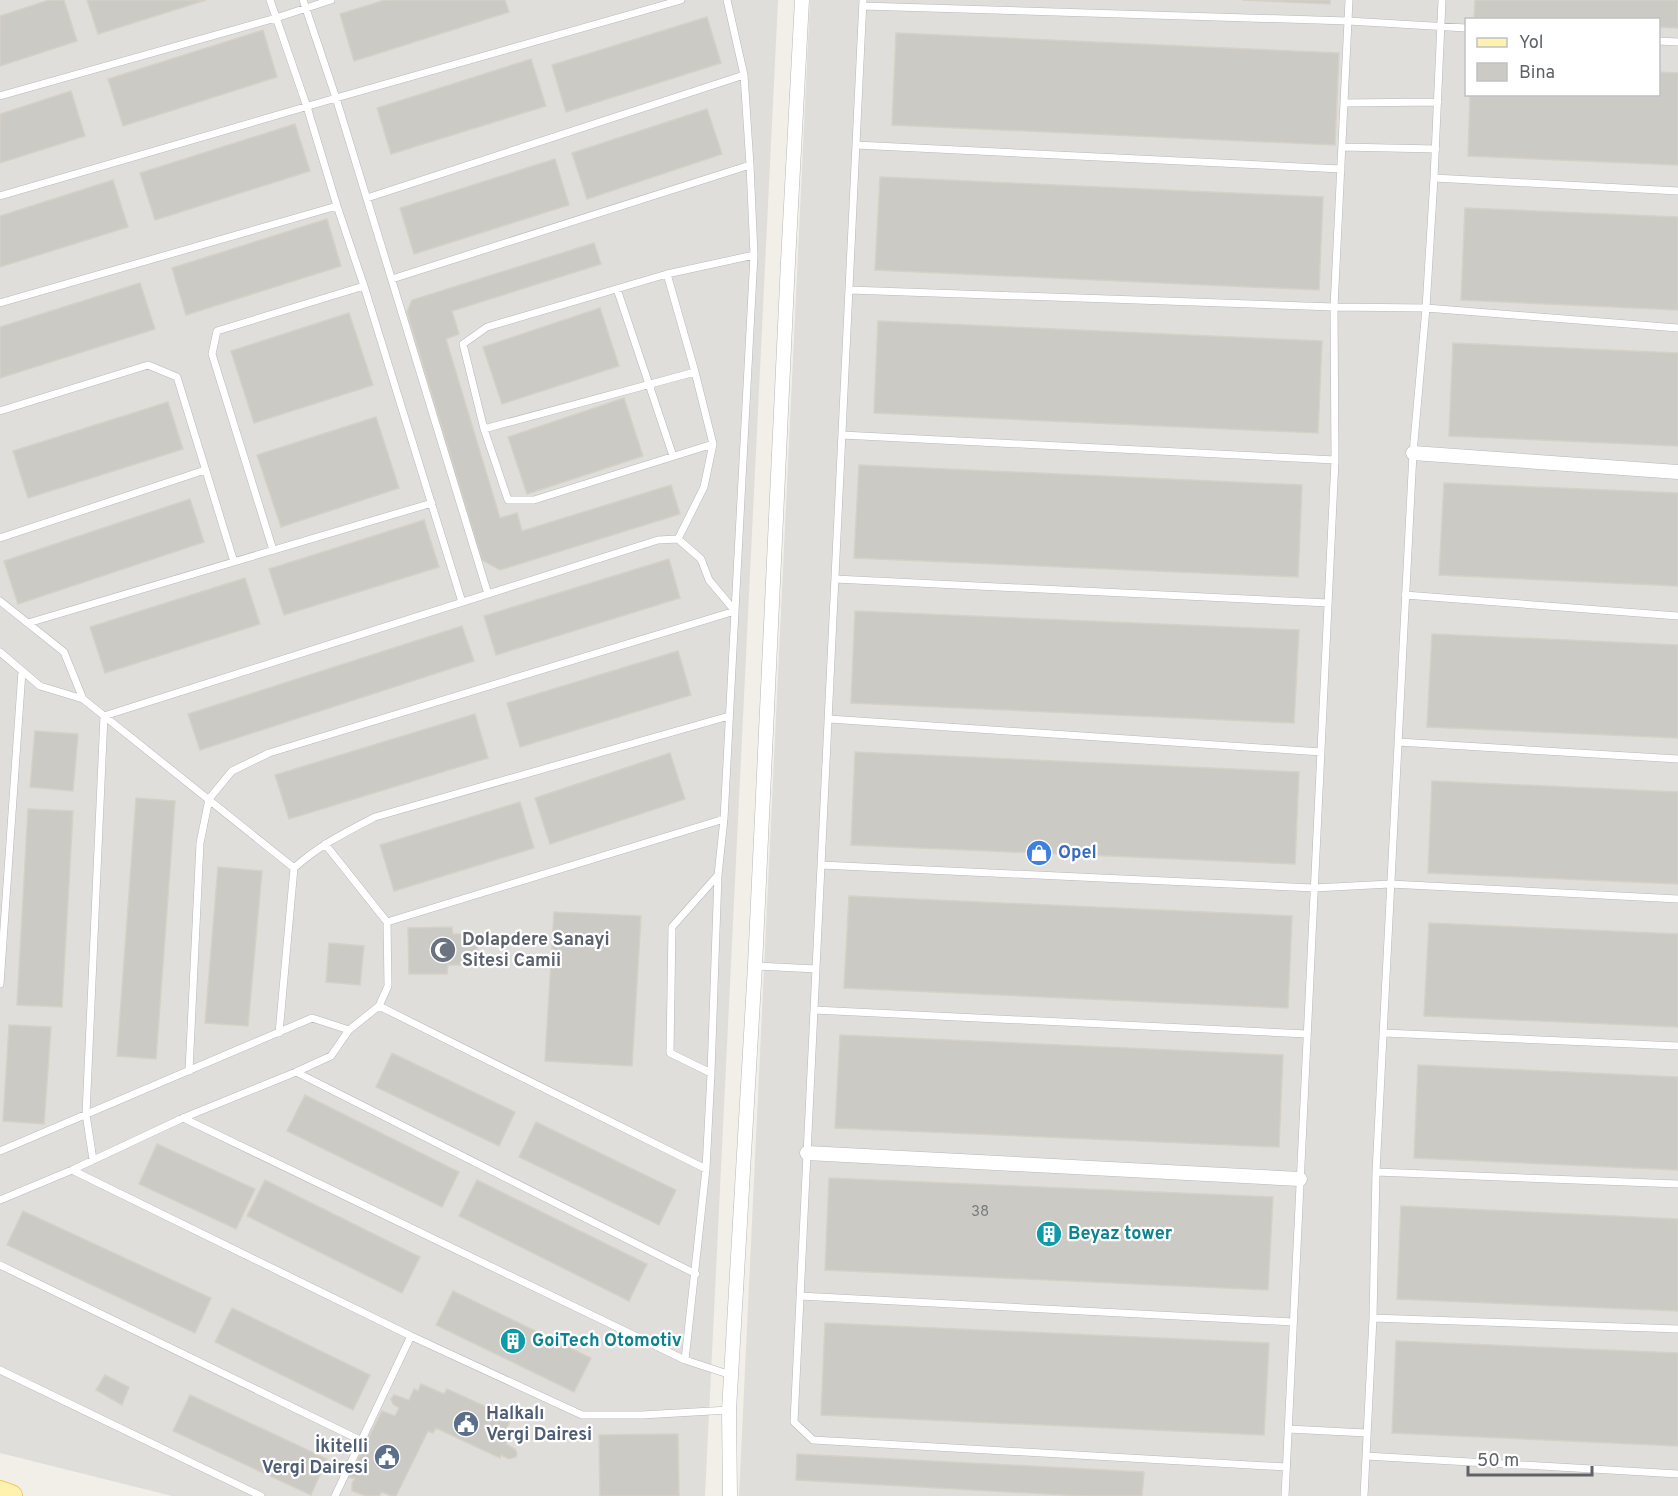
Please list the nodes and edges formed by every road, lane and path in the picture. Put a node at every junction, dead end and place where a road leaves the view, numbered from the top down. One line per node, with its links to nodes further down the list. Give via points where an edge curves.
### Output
1 (270, 0): 11 (lane)
2 (303, 0): 10 (lane)
3 (331, 0): 10 (lane)
4 (681, 0): 19 (lane)
5 (728, 0): 17 (lane)
6 (802, 0): 87 (street)
7 (1349, 0): 12 (lane)
8 (1442, 0): 13 (lane)
9 (863, 3): 12 (lane); 23 (lane)
10 (305, 8): 11 (lane); 19 (lane)
11 (276, 18): 18 (lane); 22 (lane)
12 (1348, 21): 13 (lane); 21 (lane)
13 (1442, 27): 14 (lane); 20 (lane)
14 (1465, 28)
15 (1660, 41): 16 (lane)
16 (1678, 42)
17 (744, 75): 26 (lane); 31 (lane)
18 (0, 96)
19 (336, 98): 22 (lane); 31 (lane)
20 (1438, 102): 21 (lane); 25 (lane)
21 (1344, 103): 24 (lane)
22 (307, 107): 30 (lane); 32 (lane)
23 (856, 145): 27 (lane); 38 (lane)
24 (1342, 147): 25 (lane); 27 (lane)
25 (1436, 148): 28 (lane)
26 (750, 165): 33 (lane); 35 (lane)
27 (1341, 170): 40 (lane)
28 (1434, 178): 29 (lane); 41 (lane)
29 (1678, 191)
30 (0, 196)
31 (367, 198): 35 (lane)
32 (337, 206): 36 (lane); 39 (lane)
33 (754, 255): 34 (lane); 65 (lane)
34 (667, 274): 37 (lane); 43 (lane)
35 (392, 279): 60 (lane)
36 (364, 286): 54 (lane); 57 (lane, via 217,331 212,354)
37 (617, 289): 44 (lane); 46 (lane, via 487,327 463,344)
38 (849, 290): 40 (lane); 47 (lane)
39 (0, 303)
40 (1334, 307): 41 (lane); 51 (lane)
41 (1426, 308): 42 (lane); 49 (lane)
42 (1678, 328)
43 (695, 372): 44 (lane); 48 (lane)
44 (649, 385): 46 (lane); 50 (lane)
45 (0, 411): 52 (lane, via 148,365 177,377)
46 (484, 429): 50 (lane, via 508,500 534,500)
47 (842, 435): 51 (lane); 59 (lane)
48 (713, 444): 50 (lane); 56 (lane, via 704,487)
49 (1413, 453): 53 (street); 61 (lane)
50 (673, 456)
51 (1335, 460): 64 (lane)
52 (205, 470): 55 (lane); 58 (lane)
53 (1678, 472)
54 (432, 503): 57 (lane); 63 (lane)
55 (0, 538)
56 (678, 539): 60 (lane, via 658,540); 65 (lane, via 701,559 708,580)
57 (273, 550): 58 (lane)
58 (234, 562): 67 (lane)
59 (835, 579): 64 (lane); 73 (lane)
60 (488, 594): 63 (lane)
61 (1405, 595): 66 (lane); 74 (lane)
62 (0, 601): 67 (lane)
63 (462, 602): 71 (lane)
64 (1328, 603): 75 (lane)
65 (735, 611): 72 (lane); 77 (lane, via 269,753 232,771)
66 (1678, 616)
67 (28, 623): 70 (lane, via 64,652)
68 (0, 652): 69 (lane)
69 (22, 671): 70 (lane, via 40,686); 89 (lane)
70 (82, 699): 71 (lane)
71 (104, 716): 77 (lane); 100 (lane)
72 (729, 716): 78 (lane); 79 (lane, via 375,818)
73 (829, 719): 75 (lane); 80 (lane)
74 (1398, 742): 76 (lane); 83 (lane)
75 (1321, 752): 84 (lane)
76 (1678, 759)
77 (209, 799): 81 (lane); 97 (lane, via 200,843)
78 (724, 819): 82 (lane); 86 (lane)
79 (325, 843): 81 (lane); 86 (lane)
80 (821, 865): 84 (lane); 88 (lane)
81 (294, 868): 93 (lane)
82 (718, 875): 99 (lane); 99 (lane, via 672,927 670,1053)
83 (1390, 884): 84 (lane); 85 (lane); 94 (lane)
84 (1314, 888): 95 (lane)
85 (1678, 899)
86 (387, 922): 90 (lane, via 388,986)
87 (755, 966): 88 (lane); 120 (street)
88 (816, 969): 91 (lane)
89 (0, 984)
90 (379, 1006): 92 (lane); 105 (lane)
91 (814, 1010): 95 (lane); 103 (lane)
92 (349, 1030): 93 (lane, via 312,1018); 98 (lane, via 331,1056)
93 (279, 1033): 97 (lane)
94 (1384, 1033): 96 (lane); 107 (lane)
95 (1307, 1034): 108 (lane)
96 (1678, 1046)
97 (189, 1071): 100 (lane)
98 (296, 1072): 101 (lane); 112 (lane)
99 (711, 1073): 105 (lane)
100 (86, 1114): 102 (lane); 104 (lane)
101 (183, 1118): 104 (lane); 118 (lane)
102 (0, 1151)
103 (807, 1153): 108 (street); 113 (lane)
104 (93, 1160): 106 (lane)
105 (706, 1169): 112 (lane)
106 (72, 1170): 110 (lane); 117 (lane)
107 (1376, 1172): 109 (lane); 114 (lane)
108 (1300, 1179): 115 (lane)
109 (1678, 1184)
110 (0, 1200)
111 (0, 1265): 124 (lane)
112 (696, 1274): 118 (lane)
113 (800, 1296): 115 (lane); 126 (lane, via 794,1422 813,1440)
114 (1373, 1318): 116 (lane); 123 (lane)
115 (1293, 1322): 122 (lane)
116 (1678, 1329)
117 (411, 1336): 121 (lane, via 582,1415); 124 (lane)
118 (685, 1360): 120 (lane)
119 (0, 1370): 130 (lane)
120 (731, 1375): 121 (street)
121 (729, 1410): 132 (street)
122 (1288, 1429): 123 (lane); 126 (lane)
123 (1366, 1433): 125 (lane)
124 (362, 1441): 131 (lane)
125 (1366, 1456): 127 (lane); 134 (lane)
126 (1286, 1467): 133 (lane)
127 (1678, 1474)
128 (0, 1492): 129 (main road)
129 (11, 1496)
130 (261, 1496)
131 (336, 1496)
132 (730, 1496)
133 (1284, 1496)
134 (1364, 1496)

